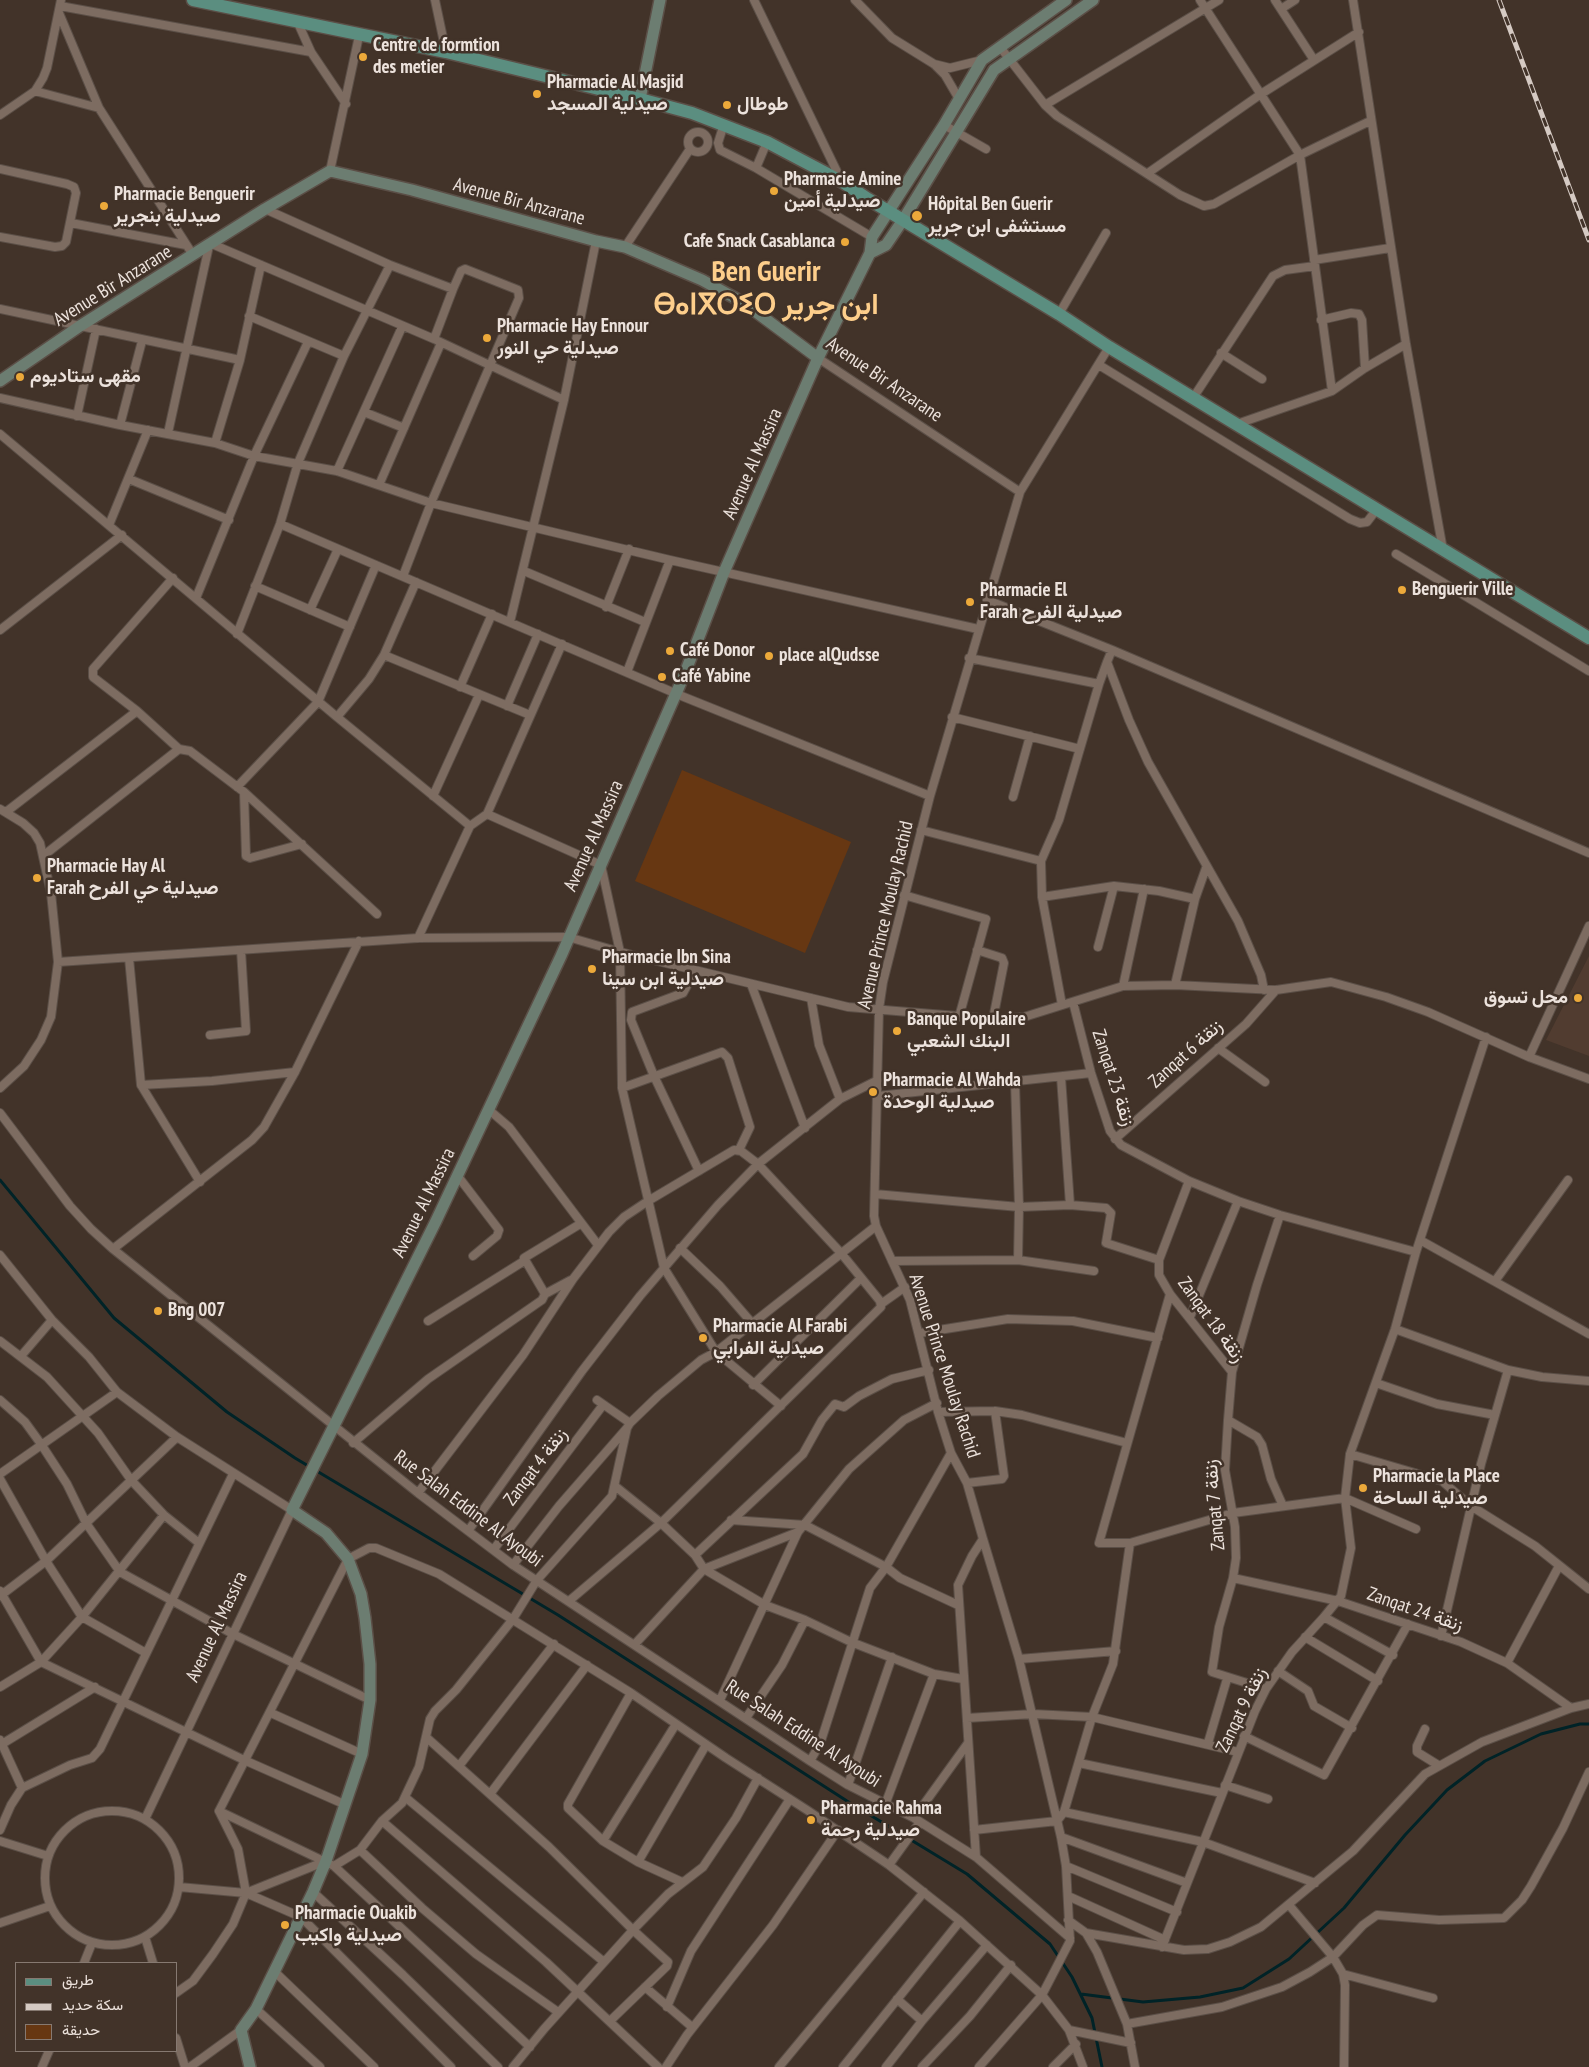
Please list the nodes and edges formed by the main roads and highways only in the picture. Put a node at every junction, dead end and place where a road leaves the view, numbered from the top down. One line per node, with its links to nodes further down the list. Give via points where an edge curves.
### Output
1 (193, 0): 2 (main road, via 446,52 640,99 724,124 767,142 842,180 1108,347)
2 (1589, 638)

